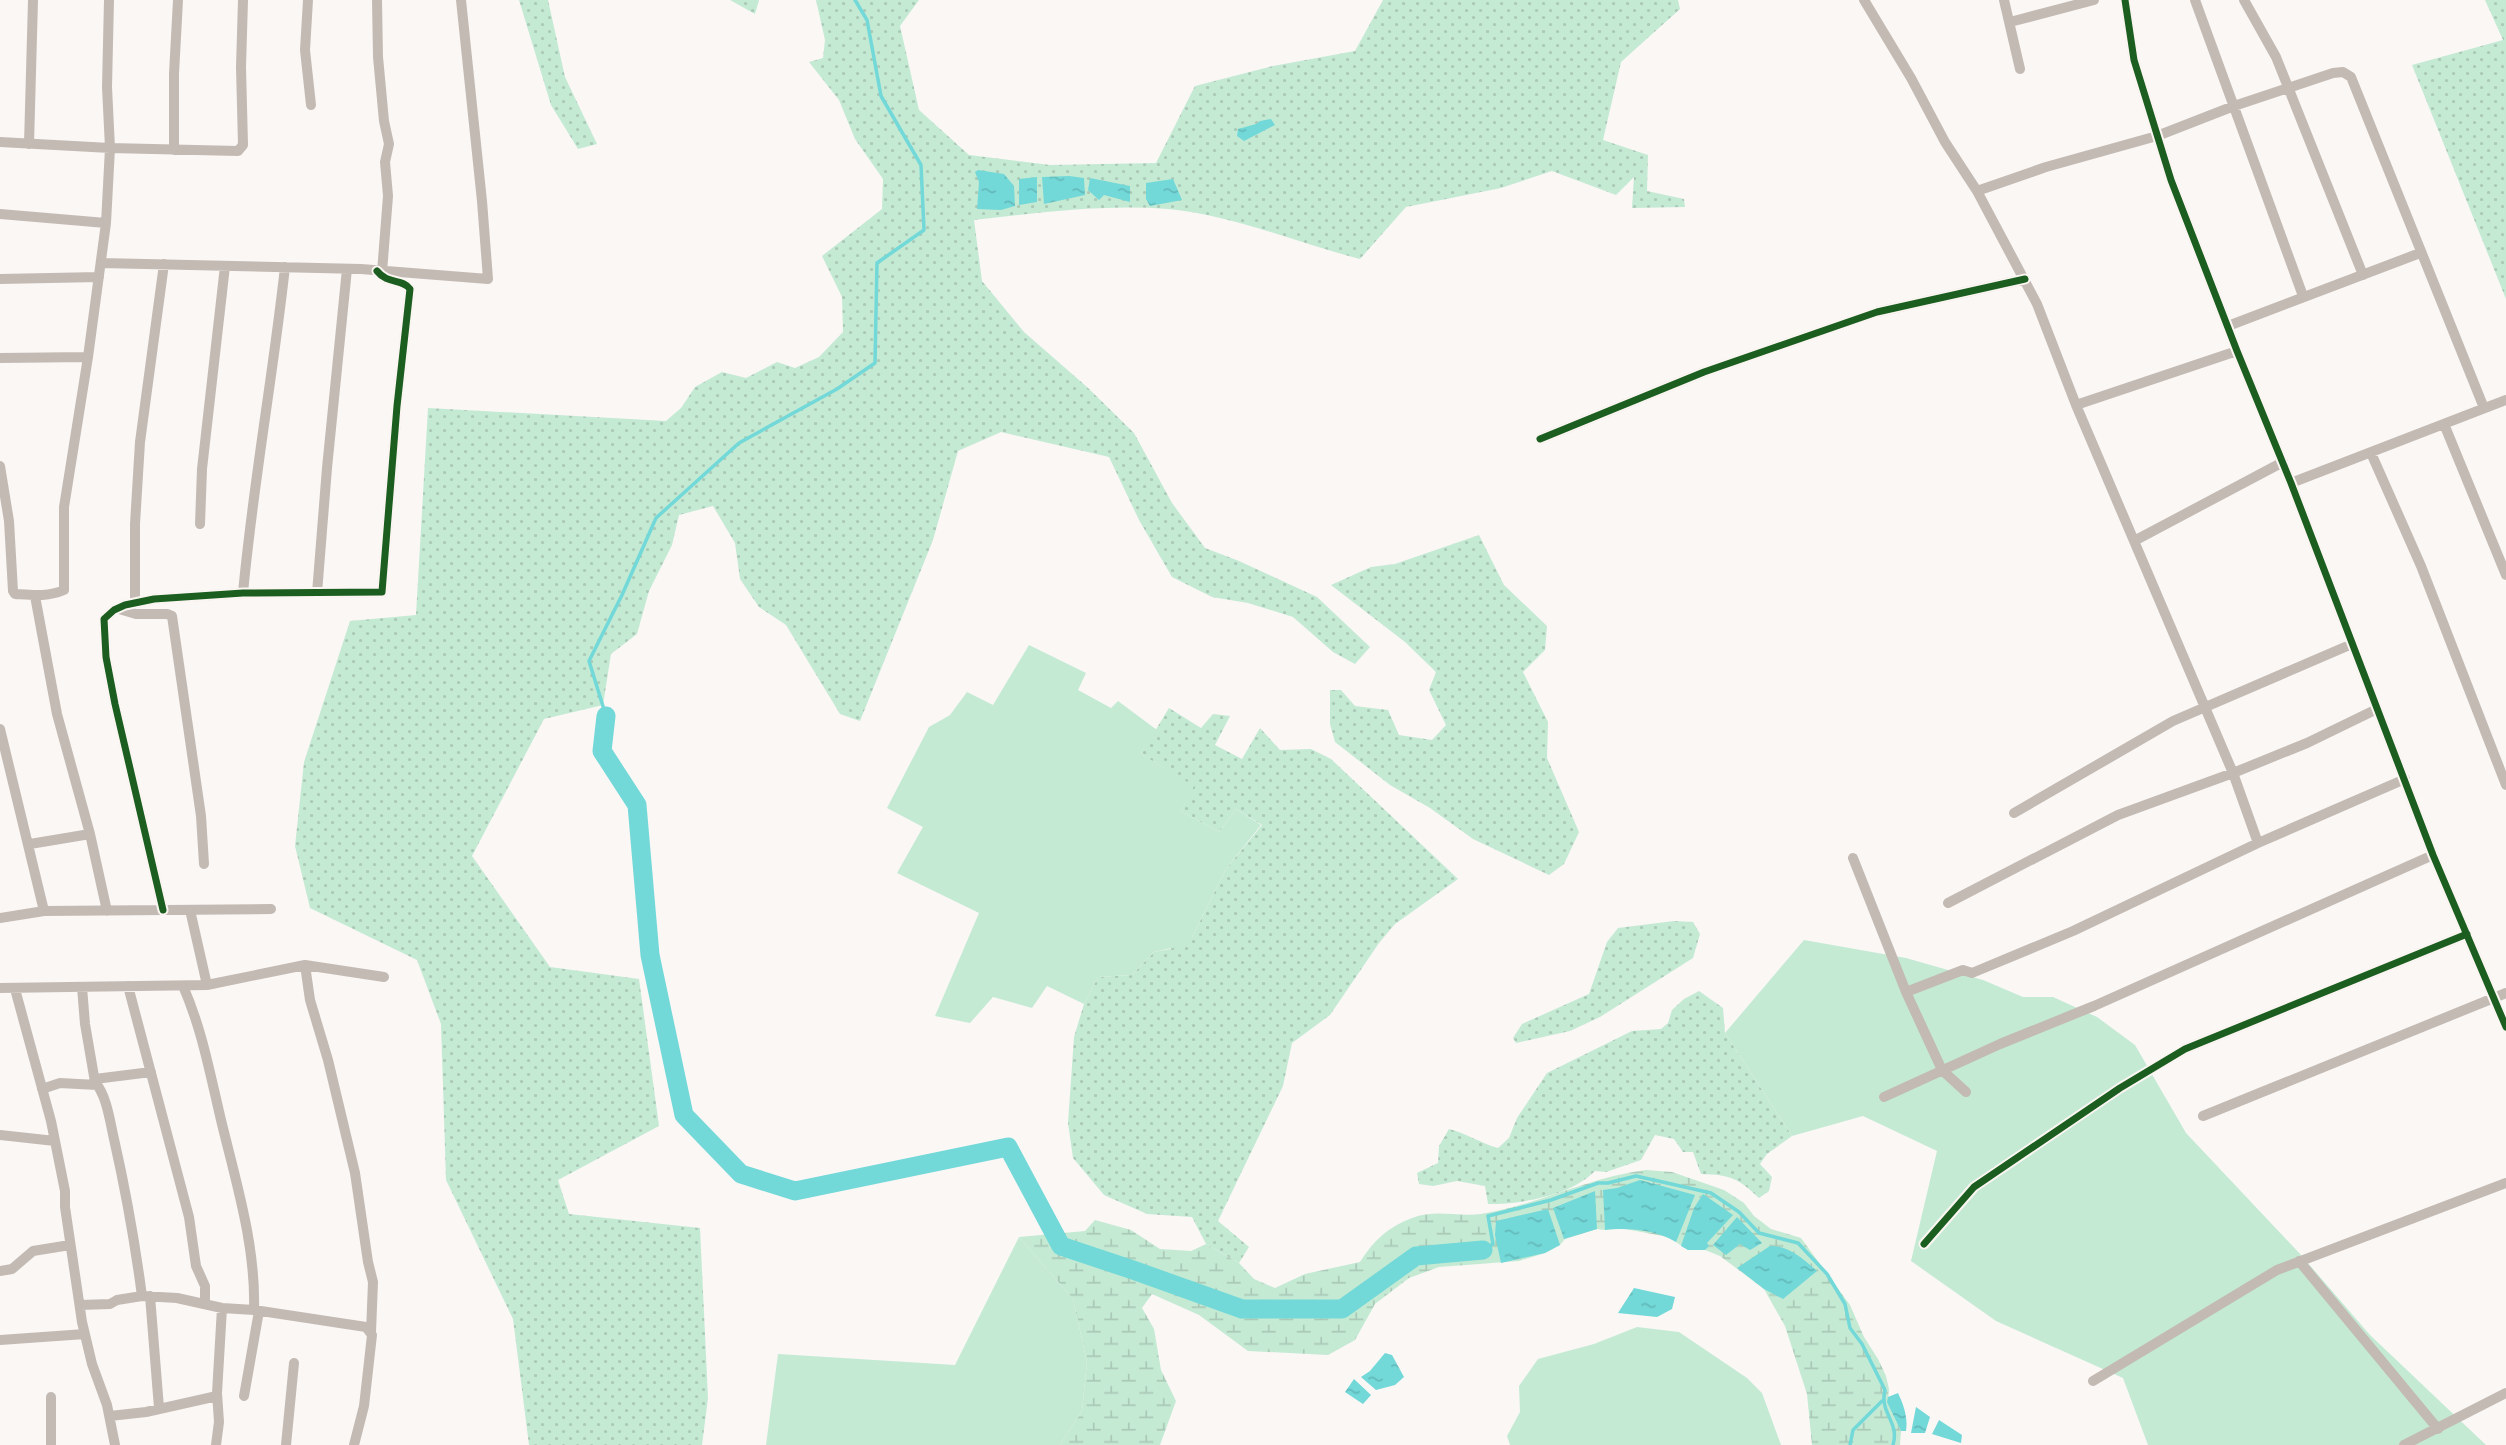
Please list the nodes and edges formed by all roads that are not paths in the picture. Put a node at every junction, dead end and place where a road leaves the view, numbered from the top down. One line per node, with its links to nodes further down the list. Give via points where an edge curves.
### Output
1 (33, 0): 21 (street)
2 (109, 0): 22 (street)
3 (178, 0): 23 (street)
4 (243, 0): 23 (street, via 241,149)
5 (308, 0): 17 (street, via 305,50)
6 (377, 0): 33 (street, via 383,121 389,144)
7 (460, 0): 33 (street, via 488,279)
8 (1864, 0): 24 (street)
9 (2004, 0): 14 (street)
10 (2094, 0): 14 (street)
11 (2125, 0): 19 (street, via 2134,60)
12 (2195, 0): 18 (street)
13 (2245, 0): 16 (street)
14 (2010, 22): 15 (street)
15 (2020, 69)
16 (2290, 89): 18 (street); 27 (street, via 2333,73 2351,77); 34 (street)
17 (311, 105)
18 (2234, 106): 19 (street); 38 (street)
19 (2157, 136): 24 (street); 39 (street)
20 (0, 142): 21 (street)
21 (29, 144): 22 (street)
22 (110, 148): 23 (street); 26 (street)
23 (174, 149)
24 (1977, 191): 37 (street)
25 (0, 214): 26 (street)
26 (106, 223): 28 (street)
27 (2420, 253): 34 (street); 45 (street)
28 (101, 263): 29 (street); 35 (street)
29 (164, 264): 30 (street); 60 (street, via 141,442)
30 (225, 266): 31 (street); 52 (street)
31 (285, 267): 32 (street); 57 (street)
32 (347, 269): 33 (street); 58 (street)
33 (380, 272): 58 (street, via 410,289 382,590)
34 (2363, 275): 38 (street)
35 (99, 277): 36 (street); 41 (street)
36 (0, 279)
37 (2025, 279): 44 (street); 47 (street, via 1877,312 1704,372)
38 (2303, 296): 39 (street)
39 (2228, 326): 40 (street)
40 (2237, 351): 44 (street); 49 (street)
41 (88, 357): 42 (street); 59 (street, via 64,507 64,590)
42 (0, 358)
43 (2506, 400): 45 (street)
44 (2076, 405): 53 (street)
45 (2484, 408): 46 (street)
46 (2445, 424): 48 (street); 56 (street)
47 (1540, 439)
48 (2371, 453): 51 (street); 68 (street, via 2421,566)
49 (2283, 462): 51 (street); 53 (street)
50 (0, 467): 55 (street)
51 (2291, 483): 62 (street)
52 (200, 524)
53 (2134, 541): 63 (street)
54 (0, 543): 55 (street)
55 (12, 550): 59 (street, via 13,592)
56 (2506, 575)
57 (243, 593): 58 (street); 60 (street)
58 (317, 593)
59 (35, 596): 70 (street, via 57,714)
60 (135, 602): 61 (street)
61 (118, 608): 75 (street, via 172,617); 81 (street, via 103,621 106,657)
62 (2353, 644): 63 (street); 64 (street)
63 (2205, 709): 66 (street); 69 (street, via 2173,721)
64 (2377, 709): 66 (street); 67 (street)
65 (0, 729): 72 (street)
66 (2233, 774): 71 (street); 76 (street, via 2119,815)
67 (2405, 779): 71 (street); 73 (street)
68 (2506, 785)
69 (2014, 813)
70 (90, 834): 72 (street); 80 (street)
71 (2258, 843): 92 (street, via 2073,931 1972,973 1963,970)
72 (30, 844): 79 (street)
73 (2433, 855): 83 (street); 96 (street)
74 (1853, 858): 92 (street)
75 (204, 864)
76 (1948, 903)
77 (271, 909): 78 (street)
78 (190, 910): 81 (street); 86 (street)
79 (44, 911): 80 (street); 82 (street)
80 (107, 911): 81 (street)
81 (163, 911)
82 (0, 918)
83 (2467, 934): 94 (street); 106 (street, via 2185,1049 1974,1187)
84 (305, 965): 85 (street); 86 (street); 115 (street, via 355,1173 373,1282)
85 (384, 977)
86 (207, 985): 88 (street)
87 (128, 986): 88 (street); 89 (street); 97 (street)
88 (183, 986): 114 (street, via 203,1041 243,1211)
89 (82, 987): 91 (street); 98 (street)
90 (0, 988): 91 (street)
91 (15, 989): 99 (street)
92 (1906, 992): 96 (street)
93 (2506, 993): 94 (street)
94 (2493, 998): 95 (street); 102 (street)
95 (2506, 1027)
96 (1942, 1070): 100 (street); 101 (street)
97 (151, 1072): 98 (street); 111 (street, via 189,1217)
98 (96, 1082): 99 (street, via 60,1083); 110 (street, via 128,1195)
99 (42, 1089): 104 (street)
100 (1966, 1092)
101 (1884, 1097)
102 (2203, 1116)
103 (0, 1135): 104 (street)
104 (55, 1141): 107 (street)
105 (2506, 1183): 108 (street)
106 (1924, 1244)
107 (70, 1245): 109 (street, via 33,1251 12,1269); 112 (street)
108 (2299, 1261): 119 (street); 126 (street)
109 (0, 1270)
110 (146, 1296): 111 (street); 112 (street); 124 (street)
111 (205, 1303): 113 (street)
112 (80, 1306): 116 (street)
113 (222, 1308): 114 (street); 121 (street)
114 (257, 1310): 115 (street, via 366,1327); 122 (street)
115 (371, 1332): 131 (street, via 366,1397)
116 (85, 1334): 117 (street); 125 (street)
117 (0, 1340)
118 (294, 1363): 130 (street)
119 (2093, 1381)
120 (2506, 1393): 126 (street)
121 (218, 1396): 124 (street); 129 (street)
122 (244, 1396)
123 (51, 1397): 127 (street)
124 (159, 1408): 125 (street)
125 (110, 1416): 128 (street)
126 (2438, 1429): 132 (street)
127 (51, 1445)
128 (115, 1445)
129 (216, 1445)
130 (286, 1445)
131 (354, 1445)
132 (2404, 1445)

